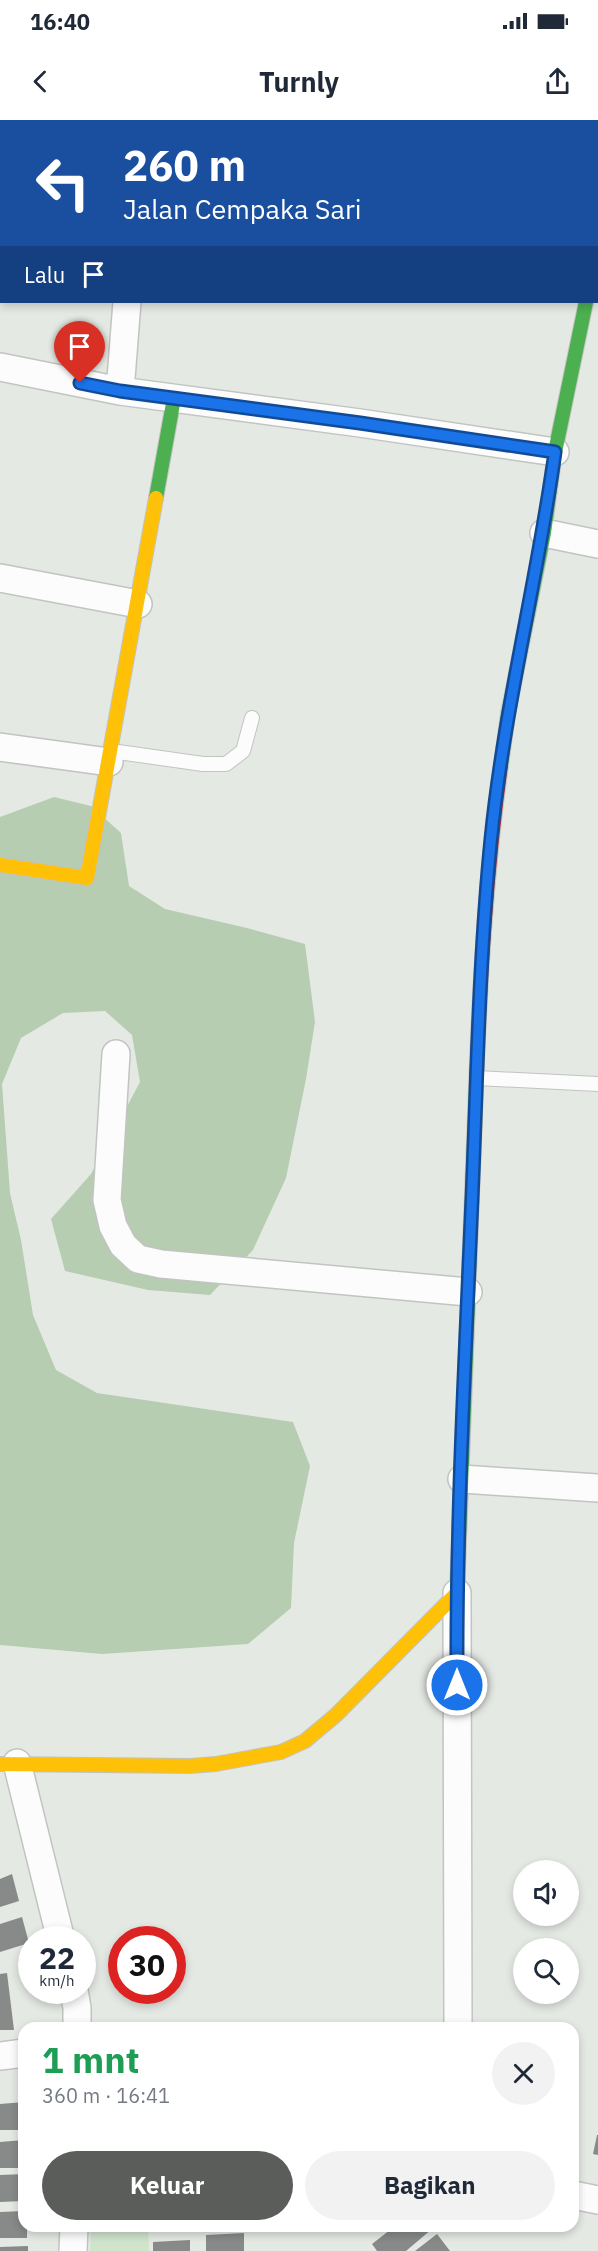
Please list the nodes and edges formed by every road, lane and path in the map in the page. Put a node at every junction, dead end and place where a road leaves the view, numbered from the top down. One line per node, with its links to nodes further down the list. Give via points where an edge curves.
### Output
1 (127, 303): 4 (street)
2 (586, 303): 6 (street)
3 (0, 367): 4 (street)
4 (120, 391): 5 (street)
5 (174, 398): 6 (street); 10 (street)
6 (555, 452): 7 (street)
7 (544, 533): 8 (street); 16 (street, via 508,714 491,837)
8 (598, 544)
9 (0, 578): 10 (street)
10 (138, 603): 13 (street)
11 (252, 718): 13 (lane, via 243,751 226,764)
12 (0, 747): 13 (street)
13 (110, 757): 14 (street, via 87,878)
14 (0, 865)
15 (117, 1054): 18 (street, via 107,1200 113,1226 123,1245 138,1259)
16 (477, 1078): 17 (lane); 18 (street)
17 (598, 1084)
18 (468, 1292): 19 (street)
19 (462, 1479): 20 (street); 21 (street)
20 (598, 1488)
21 (457, 1593): 22 (street, via 336,1715 305,1741 281,1752 190,1766); 26 (street)
22 (8, 1763): 23 (street)
23 (57, 1926)
24 (76, 2004): 25 (street)
25 (77, 2022)
26 (458, 2022)
27 (18, 2054): 28 (street)
28 (0, 2056)
29 (579, 2196): 30 (street)
30 (598, 2200)
31 (74, 2232): 32 (street)
32 (73, 2251)

